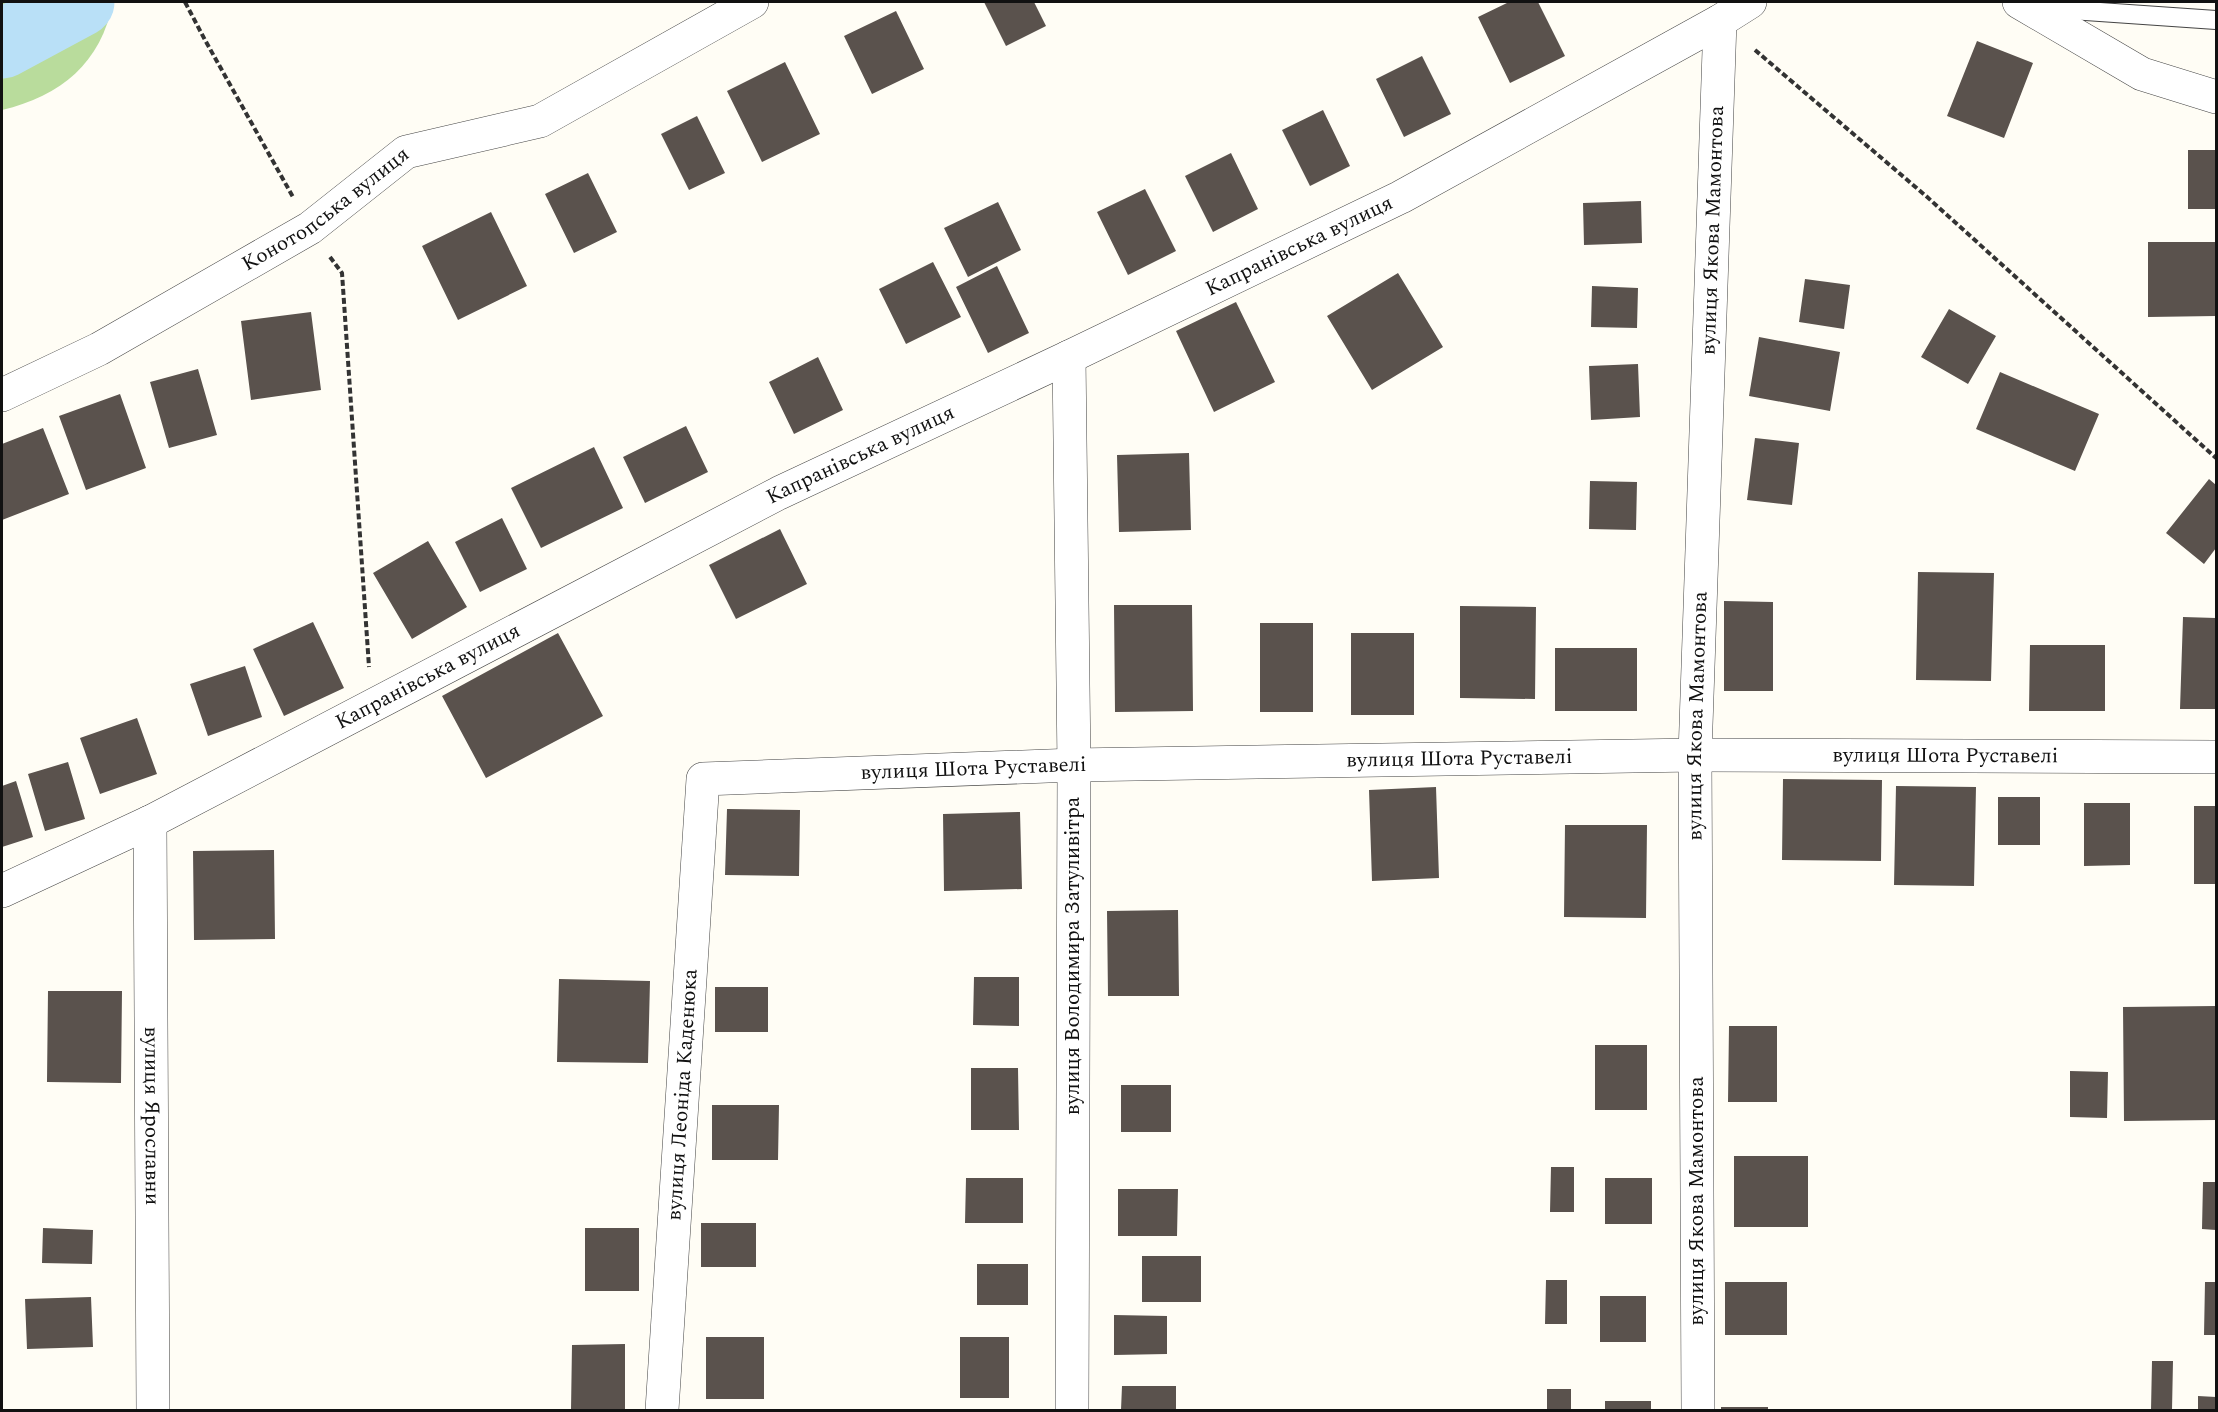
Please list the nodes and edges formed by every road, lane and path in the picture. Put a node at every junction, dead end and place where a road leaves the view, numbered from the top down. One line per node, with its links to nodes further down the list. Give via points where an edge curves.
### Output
1 (185, 2): 8 (path)
2 (752, 2): 8 (street, Конотопська вулиця, via 540,121 406,152)
3 (1750, 2): 5 (street, Капранівська вулиця)
4 (2025, 4): 6 (lane); 7 (street, via 2142,74)
5 (1712, 11): 9 (street, Капранівська вулиця, via 1401,197); 11 (path, via 1926,196); 13 (street, вулиця Якова Мамонтова)
6 (2217, 20)
7 (2217, 97)
8 (310, 228): 10 (street, Конотопська вулиця, via 99,349); 12 (path, via 342,273)
9 (1069, 357): 12 (street, Капранівська вулиця, via 779,493); 15 (street, вулиця Володимира Затуливітра)
10 (2, 395)
11 (2217, 458)
12 (372, 707): 17 (street, Капранівська вулиця)
13 (1695, 755): 14 (street, вулиця Шота Руставелі); 15 (street, вулиця Шота Руставелі); 22 (street, вулиця Якова Мамонтова)
14 (2217, 757)
15 (1074, 765): 16 (street, вулиця Шота Руставелі); 21 (street, вулиця Володимира Затуливітра)
16 (703, 778): 20 (street, вулиця Леоніда Каденюка)
17 (150, 822): 18 (street, Капранівська вулиця); 19 (street, вулиця Ярославни)
18 (2, 891)
19 (153, 1410)
20 (662, 1410)
21 (1072, 1410)
22 (1698, 1410)

